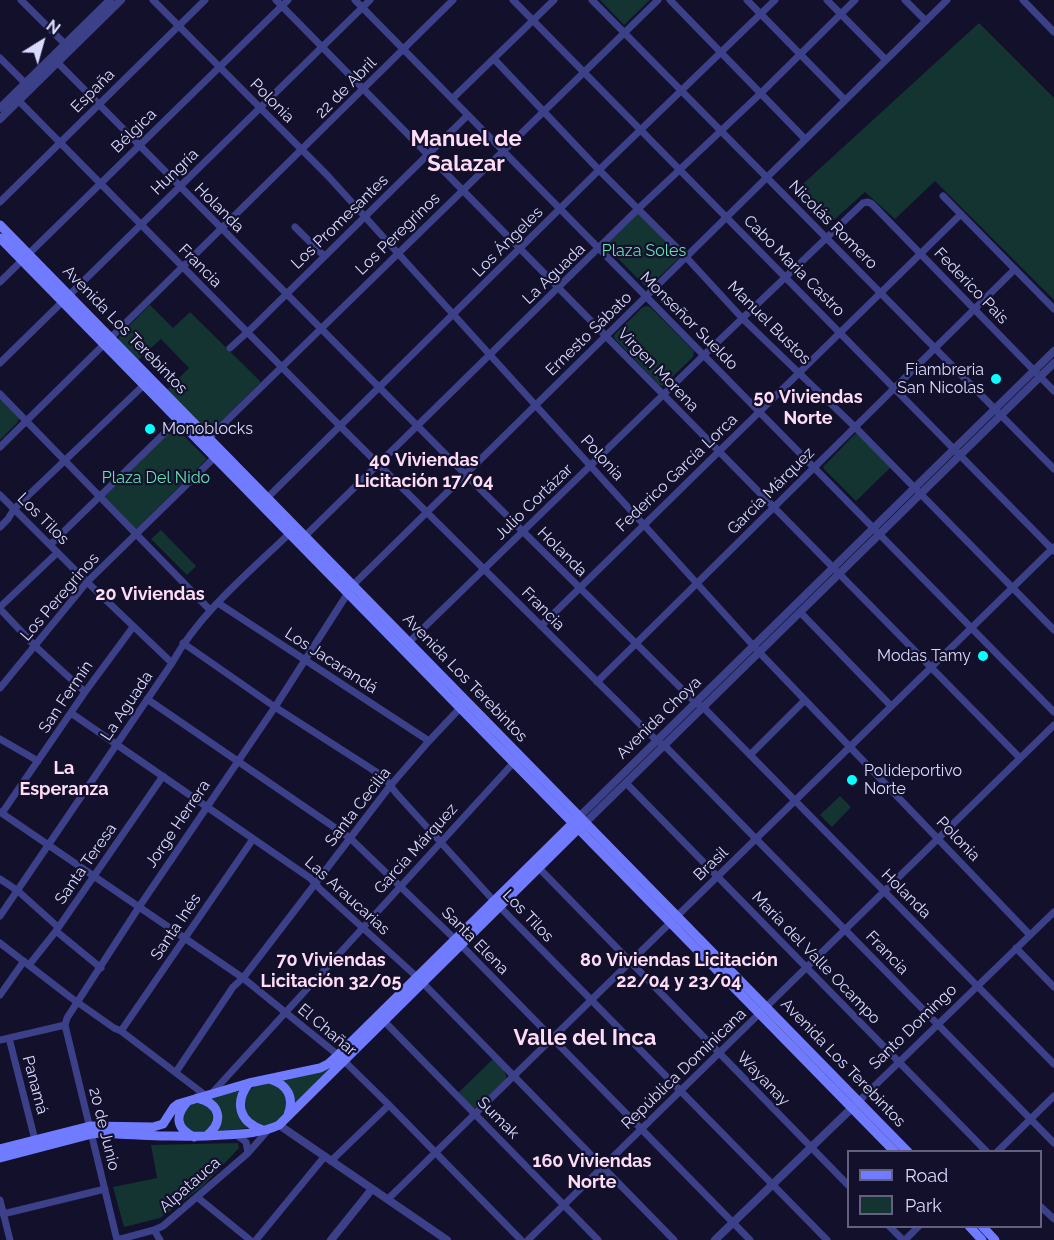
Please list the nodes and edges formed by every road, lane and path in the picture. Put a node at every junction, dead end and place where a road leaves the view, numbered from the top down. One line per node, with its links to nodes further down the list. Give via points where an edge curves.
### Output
1 (21, 0): 31 (street)
2 (121, 0): 38 (street)
3 (153, 0): 28 (street, Polonia)
4 (205, 0): 28 (street, España)
5 (288, 0): 22 (street, Bélgica)
6 (355, 0): 23 (street, Monseñor Sueldo)
7 (370, 0): 23 (street, Hungría)
8 (453, 0): 33 (street, 22 de Abril)
9 (513, 0): 26 (street, Cabo Maria Castro)
10 (554, 0): 26 (street)
11 (592, 0): 29 (street, Nicolás Romero)
12 (658, 0): 29 (street, Los Peregrinos)
13 (670, 0): 34 (street)
14 (747, 0): 24 (street)
15 (775, 0): 24 (street, Los Ángeles)
16 (827, 0): 25 (street)
17 (855, 0): 25 (street, La Aguada)
18 (905, 0): 27 (street)
19 (947, 0): 27 (street, Ernesto Sábato)
20 (1023, 0): 30 (street)
21 (103, 2): 31 (street)
22 (279, 3): 32 (street, Virgen Morena); 40 (street, Bélgica)
23 (362, 7): 32 (street, Hungría); 33 (street, Monseñor Sueldo)
24 (761, 14): 34 (street, Los Ángeles); 35 (street)
25 (841, 14): 35 (street, La Aguada); 39 (street)
26 (533, 20): 37 (street); 41 (street, Cabo Maria Castro)
27 (926, 21): 39 (street, Ernesto Sábato)
28 (179, 26): 40 (street, Polonia); 49 (street, España)
29 (624, 32): 41 (street, Los Peregrinos); 44 (street, Nicolás Romero)
30 (1054, 32)
31 (65, 44): 38 (street)
32 (322, 47): 43 (street, Virgen Morena); 51 (street, Hungría)
33 (404, 49): 43 (street, 22 de Abril); 47 (street, Monseñor Sueldo)
34 (721, 53): 44 (street, Los Ángeles); 45 (street)
35 (801, 54): 45 (street, La Aguada); 48 (street)
36 (0, 58): 42 (street)
37 (494, 59): 47 (street); 52 (street, Manuel Bustos)
38 (55, 60): 42 (street); 46 (street); 49 (street, Holanda)
39 (886, 60): 48 (street, Ernesto Sábato)
40 (219, 67): 51 (street, Polonia); 59 (street, Bélgica)
41 (584, 71): 52 (street, Los Peregrinos); 55 (street, Cabo Maria Castro)
42 (25, 83): 46 (street)
43 (363, 89): 60 (street, 22 de Abril); 62 (street, Virgen Morena)
44 (681, 91): 55 (street, Los Ángeles); 56 (street, Nicolás Romero)
45 (760, 94): 56 (street, La Aguada); 57 (street)
46 (16, 98): 50 (street); 54 (street); 58 (street, Francia)
47 (452, 99): 53 (street, Monseñor Sueldo)
48 (845, 100): 57 (street, Ernesto Sábato)
49 (99, 105): 58 (street, España); 59 (street, Holanda)
50 (0, 108)
51 (260, 108): 60 (street, Polonia); 67 (street, Hungría)
52 (543, 111): 61 (street, Los Peregrinos); 63 (street, Manuel Bustos)
53 (468, 115): 61 (street, Monseñor Sueldo); 62 (street, Los Promesantes)
54 (0, 119)
55 (641, 130): 63 (street, Los Ángeles); 64 (street, Cabo Maria Castro)
56 (721, 131): 64 (street, La Aguada); 65 (street, Nicolás Romero)
57 (805, 139): 65 (street, Ernesto Sábato)
58 (60, 143): 66 (street, Francia); 70 (street, España)
59 (139, 146): 66 (street, Bélgica); 67 (street, Holanda)
60 (302, 150): 75 (street, Polonia); 80 (street, 22 de Abril)
61 (503, 151): 68 (street, Los Peregrinos); 73 (street, Monseñor Sueldo)
62 (428, 155): 68 (street, Virgen Morena); 75 (street, Los Promesantes)
63 (599, 170): 72 (street, Manuel Bustos); 73 (street, Los Ángeles)
64 (681, 170): 72 (street, La Aguada); 76 (street, Cabo Maria Castro)
65 (766, 177): 76 (street, Ernesto Sábato); 82 (street, Nicolás Romero)
66 (100, 184): 78 (street, Francia); 89 (street, Bélgica)
67 (179, 187): 78 (street, Hungría); 80 (street, Holanda)
68 (463, 190): 84 (street, Virgen Morena); 85 (street, Los Peregrinos)
69 (943, 196): 74 (street)
70 (0, 202)
71 (868, 202): 82 (street, Julio Cortázar); 86 (street, Federico Pais)
72 (639, 208): 83 (street, La Aguada); 88 (street, Manuel Bustos)
73 (561, 209): 83 (street, Monseñor Sueldo); 84 (street, Los Ángeles)
74 (961, 214): 86 (street, Federico García Lorca); 91 (street)
75 (365, 216): 85 (street, Polonia); 87 (street, Los Promesantes)
76 (726, 216): 88 (street, Ernesto Sábato); 92 (street, Cabo Maria Castro)
77 (0, 225): 89 (main road, Avenida Los Terebintos)
78 (140, 225): 90 (street, Francia); 98 (street, Hungría)
79 (295, 226): 87 (street)
80 (222, 230): 90 (street, 22 de Abril); 96 (street, Holanda)
81 (0, 238): 89 (main road, Avenida Los Terebintos)
82 (827, 238): 92 (street, Julio Cortázar); 95 (street, Nicolás Romero)
83 (599, 248): 94 (street, La Aguada); 97 (street, Monseñor Sueldo)
84 (520, 249): 94 (street, Virgen Morena); 101 (street, Los Ángeles)
85 (398, 253): 101 (street, Polonia); 103 (street, Los Peregrinos)
86 (921, 254): 95 (street, Federico García Lorca); 100 (street, Federico Pais)
87 (324, 256): 96 (street, Los Promesantes)
88 (685, 256): 97 (street, Ernesto Sábato); 102 (street, Manuel Bustos)
89 (25, 257): 93 (street, Bélgica); 98 (main road, Avenida Los Terebintos)
90 (183, 268): 104 (street, Francia); 107 (street, 22 de Abril)
91 (1015, 269): 99 (street); 100 (street, García Márquez)
92 (786, 278): 102 (street, Julio Cortázar); 105 (street, Cabo Maria Castro)
93 (0, 282)
94 (558, 288): 106 (street, Virgen Morena); 111 (street, La Aguada)
95 (881, 292): 105 (street, Federico García Lorca); 109 (street, Nicolás Romero)
96 (286, 294): 103 (street, Holanda); 104 (street, Los Promesantes)
97 (646, 296): 106 (street, Ernesto Sábato); 112 (street, Monseñor Sueldo)
98 (65, 298): 107 (main road, Avenida Los Terebintos); 113 (street, Hungría)
99 (1054, 309)
100 (975, 310): 109 (street, García Márquez); 117 (street, Federico Pais)
101 (454, 314): 111 (street, Polonia); 119 (street, Los Ángeles)
102 (743, 319): 112 (street, Julio Cortázar); 116 (street, Manuel Bustos)
103 (321, 329): 115 (street, Los Peregrinos); 119 (street, Holanda)
104 (247, 332): 108 (street, Los Promesantes); 115 (street, Francia)
105 (840, 332): 116 (street, Federico García Lorca); 120 (street, Cabo Maria Castro)
106 (606, 336): 123 (street, Virgen Morena); 124 (street, Ernesto Sábato)
107 (108, 342): 118 (main road, Avenida Los Terebintos); 128 (street, 22 de Abril)
108 (230, 348)
109 (935, 348): 120 (street, García Márquez); 126 (street, Nicolás Romero)
110 (1054, 351): 117 (street, Avenida Choya)
111 (491, 354): 124 (street, Polonia); 130 (street, La Aguada)
112 (704, 355): 123 (street, Julio Cortázar); 125 (street, Monseñor Sueldo)
113 (0, 363)
114 (1054, 363): 117 (street, Avenida Choya)
115 (282, 367): 129 (street, Francia); 132 (street, Los Peregrinos)
116 (799, 373): 125 (street, Federico García Lorca); 131 (street, Manuel Bustos)
117 (1037, 373): 121 (street, Federico Pais); 126 (street, Avenida Choya)
118 (147, 382): 127 (main road, Avenida Los Terebintos); 137 (street)
119 (379, 388): 129 (street, Los Ángeles); 130 (street, Holanda)
120 (895, 388): 131 (street, García Márquez); 135 (street, Cabo Maria Castro)
121 (1054, 391)
122 (0, 394): 128 (street)
123 (663, 395): 134 (street, Virgen Morena); 139 (street, Julio Cortázar)
124 (536, 405): 139 (street, Polonia); 142 (street, Ernesto Sábato)
125 (760, 411): 134 (street, Federico García Lorca); 140 (street, Monseñor Sueldo)
126 (998, 412): 135 (street, Avenida Choya); 141 (street, Nicolás Romero)
127 (181, 416): 132 (main road, Avenida Los Terebintos); 136 (main road, Avenida Los Terebintos); 145 (street)
128 (27, 421): 133 (street, 22 de Abril); 137 (street)
129 (340, 426): 138 (street, Francia); 146 (street, Los Ángeles)
130 (417, 426): 138 (street, La Aguada); 142 (street, Holanda)
131 (855, 426): 140 (street, García Márquez); 143 (street, Manuel Bustos)
132 (209, 438): 136 (main road, Avenida Los Terebintos)
133 (0, 447)
134 (719, 452): 147 (street, Virgen Morena); 150 (street, Federico García Lorca)
135 (957, 452): 143 (street, Avenida Choya); 158 (street, Cabo Maria Castro)
136 (218, 454): 146 (main road, Avenida Los Terebintos); 155 (street, Los Peregrinos)
137 (64, 460): 145 (street); 148 (street)
138 (378, 464): 149 (street, Francia); 156 (street, La Aguada)
139 (591, 465): 150 (street, Polonia); 154 (street, Julio Cortázar)
140 (814, 467): 147 (street, García Márquez); 153 (street, Monseñor Sueldo)
141 (1054, 469)
142 (465, 474): 149 (street, Ernesto Sábato); 154 (street, Holanda)
143 (918, 491): 153 (street, Avenida Choya); 164 (street, Manuel Bustos)
144 (0, 495): 148 (street, Los Tilos)
145 (100, 497): 155 (street); 157 (street)
146 (264, 501): 152 (main road, Avenida Los Terebintos)
147 (774, 507): 161 (street, Virgen Morena); 163 (street, García Márquez)
148 (14, 509): 151 (street); 157 (street, Los Tilos)
149 (426, 512): 160 (street, Francia); 166 (street, Ernesto Sábato)
150 (644, 524): 163 (street, Polonia); 165 (street, Federico García Lorca)
151 (0, 526)
152 (293, 530): 156 (main road, Avenida Los Terebintos); 167 (street, La Aguada)
153 (877, 531): 161 (street, Avenida Choya); 173 (street, Monseñor Sueldo)
154 (523, 532): 160 (street, Julio Cortázar); 165 (street, Holanda)
155 (136, 534): 162 (street, Los Peregrinos); 169 (street)
156 (302, 539): 166 (main road, Avenida Los Terebintos)
157 (50, 545): 159 (street, Los Tilos)
158 (1053, 549): 164 (street, Brasil)
159 (57, 553): 162 (street, Los Tilos); 168 (street)
160 (484, 569): 171 (street, Francia); 177 (street, Julio Cortázar)
161 (836, 571): 170 (street, Avenida Choya); 179 (street, Avenida Choya); 182 (street, Virgen Morena)
162 (87, 582): 172 (street, Los Tilos); 178 (street, Los Peregrinos)
163 (697, 583): 176 (street, García Márquez); 179 (street, Polonia)
164 (1012, 587): 173 (street, Brasil); 174 (street, Manuel Bustos)
165 (579, 588): 171 (street, Federico García Lorca); 176 (street, Holanda)
166 (350, 589): 177 (main road, Avenida Los Terebintos); 180 (street, Jorge Herrera)
167 (218, 603): 169 (street, La Aguada); 180 (street, Los Jacarandá)
168 (0, 608): 178 (street)
169 (210, 610): 175 (street, La Aguada)
170 (800, 612): 179 (street, Avenida Choya); 190 (street)
171 (541, 626): 183 (street, Francia)
172 (133, 627): 181 (street, Los Tilos); 185 (street, San Fermín)
173 (971, 627): 182 (street, Brasil); 192 (street, Monseñor Sueldo)
174 (1054, 630)
175 (183, 643): 181 (street, La Aguada); 191 (street, Los Tilos)
176 (636, 644): 183 (street, García Márquez); 189 (street, Holanda)
177 (406, 645): 188 (main road, Avenida Los Terebintos)
178 (35, 646): 184 (street, Los Peregrinos); 185 (street)
179 (757, 649): 187 (street, Polonia); 189 (street, Avenida Choya)
180 (305, 660): 191 (street, Jorge Herrera); 196 (street, Los Jacarandá)
181 (172, 663): 186 (street, La Aguada)
182 (931, 667): 190 (street, Brasil); 201 (street, Virgen Morena)
183 (597, 682): 197 (street, Francia)
184 (1, 686)
185 (85, 692): 193 (street, San Fermín)
186 (147, 699): 198 (street, La Aguada); 204 (street, Santa Elena)
187 (806, 700): 199 (street, Polonia); 200 (street)
188 (463, 704): 196 (street, Santa Cecilia); 202 (main road, Avenida Los Terebintos)
189 (699, 705): 197 (street, Avenida Choya); 200 (street, Holanda)
190 (891, 706): 199 (street, Brasil)
191 (275, 707): 204 (street, Jorge Herrera); 207 (street, Los Tilos, via 384,777)
192 (1054, 712)
193 (70, 713): 198 (street, Las Araucarias); 203 (street, San Fermín)
194 (1054, 725): 201 (street, República Dominicana)
195 (0, 739): 203 (street)
196 (429, 741): 207 (street, Santa Cecilia)
197 (661, 743): 206 (street, Avenida Choya); 211 (street, Avenida Choya); 214 (street, Francia)
198 (116, 745): 205 (street, Las Araucarias); 217 (street, La Aguada)
199 (850, 747): 208 (street, Brasil); 215 (street, Polonia)
200 (750, 754): 208 (street, Holanda)
201 (1020, 758): 215 (street, República Dominicana)
202 (517, 759): 211 (main road, Avenida Los Terebintos); 216 (street, García Márquez)
203 (38, 761): 210 (street, San Fermín)
204 (238, 761): 209 (street, Jorge Herrera); 212 (street, Santa Elena)
205 (163, 776): 209 (street, Las Araucarias); 219 (street, Santa Teresa)
206 (626, 783): 211 (street, Avenida Choya); 220 (street, María del Valle Ocampo)
207 (390, 786): 212 (street, Santa Cecilia); 216 (street, Los Tilos)
208 (795, 800): 214 (street, Brasil); 225 (street, Holanda)
209 (207, 806): 213 (street, Las Araucarias); 227 (street, Jorge Herrera)
210 (1, 812): 217 (street, El Chañar)
211 (579, 823): 218 (main road, Avenida Choya); 230 (main road, Avenida Los Terebintos)
212 (350, 838): 222 (street, Santa Cecilia); 223 (street, Santa Elena)
213 (253, 839): 222 (street, Las Araucarias); 235 (street, Santa Inés)
214 (756, 839): 220 (street, Brasil); 233 (street, Francia)
215 (938, 839): 225 (street, República Dominicana); 234 (street, Polonia)
216 (440, 842): 223 (street, García Márquez); 226 (street, Los Tilos)
217 (48, 844): 219 (street, El Chañar); 224 (street, La Aguada)
218 (536, 865): 226 (main road, Avenida Choya); 239 (street, Wayanay)
219 (94, 876): 227 (street, El Chañar); 232 (street, Santa Teresa)
220 (718, 876): 230 (street, Brasil); 242 (street, María del Valle Ocampo)
221 (0, 879): 224 (street)
222 (315, 883): 231 (street, Las Araucarias); 243 (street, Santa Cecilia)
223 (400, 887): 231 (street, García Márquez); 236 (street, Santa Elena)
224 (18, 891): 229 (street, La Aguada); 232 (street)
225 (885, 891): 233 (street, República Dominicana); 245 (street, Holanda)
226 (497, 904): 236 (main road, Avenida Choya); 248 (street, Los Tilos)
227 (139, 907): 235 (street, El Chañar); 241 (street, Jorge Herrera)
228 (1054, 912): 234 (street, Santo Domingo)
229 (0, 916)
230 (674, 919): 239 (street, Brasil); 250 (main road, Avenida Los Terebintos)
231 (363, 927): 244 (street, Las Araucarias); 251 (street, García Márquez)
232 (57, 929): 240 (street, Santa Teresa); 241 (street)
233 (845, 930): 242 (street, República Dominicana); 253 (street, Francia)
234 (1030, 934): 238 (street, Santo Domingo)
235 (185, 938): 243 (street, El Chañar); 255 (street, Santa Inés)
236 (458, 942): 244 (main road, Avenida Choya); 257 (street, Santa Elena)
237 (0, 943): 240 (street)
238 (1016, 948): 245 (street, Santo Domingo); 246 (street)
239 (631, 962): 248 (street, Brasil); 259 (street, Wayanay)
240 (26, 963): 247 (street, Santa Teresa); 249 (street)
241 (101, 968): 249 (street, Jorge Herrera)
242 (807, 968): 250 (street, República Dominicana); 261 (street, María del Valle Ocampo)
243 (243, 978): 251 (street, El Chañar); 263 (street, Santa Cecilia)
244 (419, 980): 252 (main road, Avenida Choya); 264 (street, Las Araucarias)
245 (978, 986): 253 (street, Santo Domingo); 262 (street, Holanda)
246 (1054, 987)
247 (0, 995)
248 (592, 1000): 257 (street, Brasil); 267 (street, Los Tilos)
249 (78, 1001): 254 (street, Jorge Herrera); 255 (street)
250 (763, 1010): 259 (street, República Dominicana); 270 (main road, Avenida Los Terebintos)
251 (285, 1012): 260 (street, El Chañar); 269 (street, García Márquez)
252 (381, 1018): 260 (main road, Avenida Choya); 272 (street, Sumak)
253 (938, 1024): 261 (street, Santo Domingo); 274 (street, Francia)
254 (65, 1025): 256 (street); 277 (street, 20 de Junio)
255 (121, 1031): 263 (street)
256 (9, 1038): 258 (street); 282 (street, Panamá)
257 (552, 1039): 264 (street, Brasil); 276 (street, Santa Elena)
258 (0, 1040)
259 (719, 1053): 267 (street, República Dominicana); 284 (street, Wayanay)
260 (341, 1057): 265 (main road, Avenida Choya, via 320,1068); 271 (street, El Chañar); 273 (main road, Avenida Choya)
261 (899, 1062): 270 (street, Santo Domingo); 288 (street, María del Valle Ocampo)
262 (1054, 1064)
263 (176, 1072): 269 (street)
264 (514, 1077): 272 (street, Brasil); 294 (street, Las Araucarias)
265 (269, 1078): 266 (main road); 273 (main road, via 280,1082 289,1092)
266 (249, 1083): 269 (main road); 278 (main road, via 240,1099 240,1108 249,1123)
267 (681, 1091): 276 (street, República Dominicana); 296 (street, Los Tilos)
268 (1054, 1096): 274 (street)
269 (200, 1097): 277 (main road, via 174,1107 158,1126); 280 (main road, via 210,1102 217,1114 216,1126); 281 (main road, via 179,1113 183,1130)
270 (855, 1104): 284 (street, Santo Domingo); 286 (main road, Avenida Los Terebintos); 287 (main road, Avenida Los Terebintos)
271 (389, 1105): 291 (street, El Chañar); 293 (street)
272 (475, 1114): 291 (street, Brasil); 302 (street, Sumak)
273 (288, 1117): 275 (main road)
274 (1030, 1119): 283 (street, Francia); 289 (street)
275 (279, 1125): 278 (main road); 293 (street)
276 (642, 1129): 294 (street, República Dominicana); 306 (street, Santa Elena)
277 (91, 1130): 281 (main road); 282 (main road); 292 (main road); 297 (street, 20 de Junio)
278 (266, 1130): 279 (main road); 290 (street, Alpatauca)
279 (235, 1134): 280 (main road); 290 (street, via 246,1142)
280 (206, 1136): 281 (main road)
281 (195, 1137)
282 (35, 1140): 285 (main road)
283 (1054, 1143)
284 (811, 1147): 295 (street, Wayanay); 296 (street, Santo Domingo)
285 (0, 1149)
286 (893, 1150)
287 (906, 1150)
288 (985, 1150)
289 (999, 1150)
290 (248, 1153): 299 (street, Alpatauca)
291 (436, 1153): 300 (street, Brasil); 320 (street, El Chañar)
292 (0, 1158)
293 (328, 1158): 298 (street); 318 (street)
294 (603, 1167): 302 (street, República Dominicana); 323 (street, Las Araucarias)
295 (847, 1183)
296 (772, 1184): 306 (street, Santo Domingo); 326 (street, Los Tilos)
297 (105, 1189): 304 (street); 315 (street, 20 de Junio)
298 (372, 1189): 300 (street); 313 (street)
299 (197, 1197): 311 (street, Alpatauca); 317 (street)
300 (388, 1199): 312 (street)
301 (0, 1200): 304 (street)
302 (564, 1205): 321 (street, República Dominicana); 322 (street, Sumak)
303 (1042, 1207): 305 (street)
304 (3, 1214): 314 (street)
305 (1054, 1219)
306 (733, 1222): 324 (street, Santo Domingo); 325 (street, Santa Elena)
307 (891, 1228): 327 (street)
308 (918, 1228): 327 (street)
309 (970, 1228): 328 (main road)
310 (983, 1228): 329 (main road)
311 (154, 1230): 315 (street, Alpatauca); 316 (street)
312 (434, 1237): 319 (street)
313 (335, 1238)
314 (10, 1240)
315 (117, 1240)
316 (160, 1240)
317 (250, 1240)
318 (256, 1240)
319 (447, 1240)
320 (521, 1240)
321 (528, 1240)
322 (598, 1240)
323 (674, 1240)
324 (715, 1240)
325 (750, 1240)
326 (827, 1240)
327 (904, 1240)
328 (982, 1240)
329 (995, 1240)

